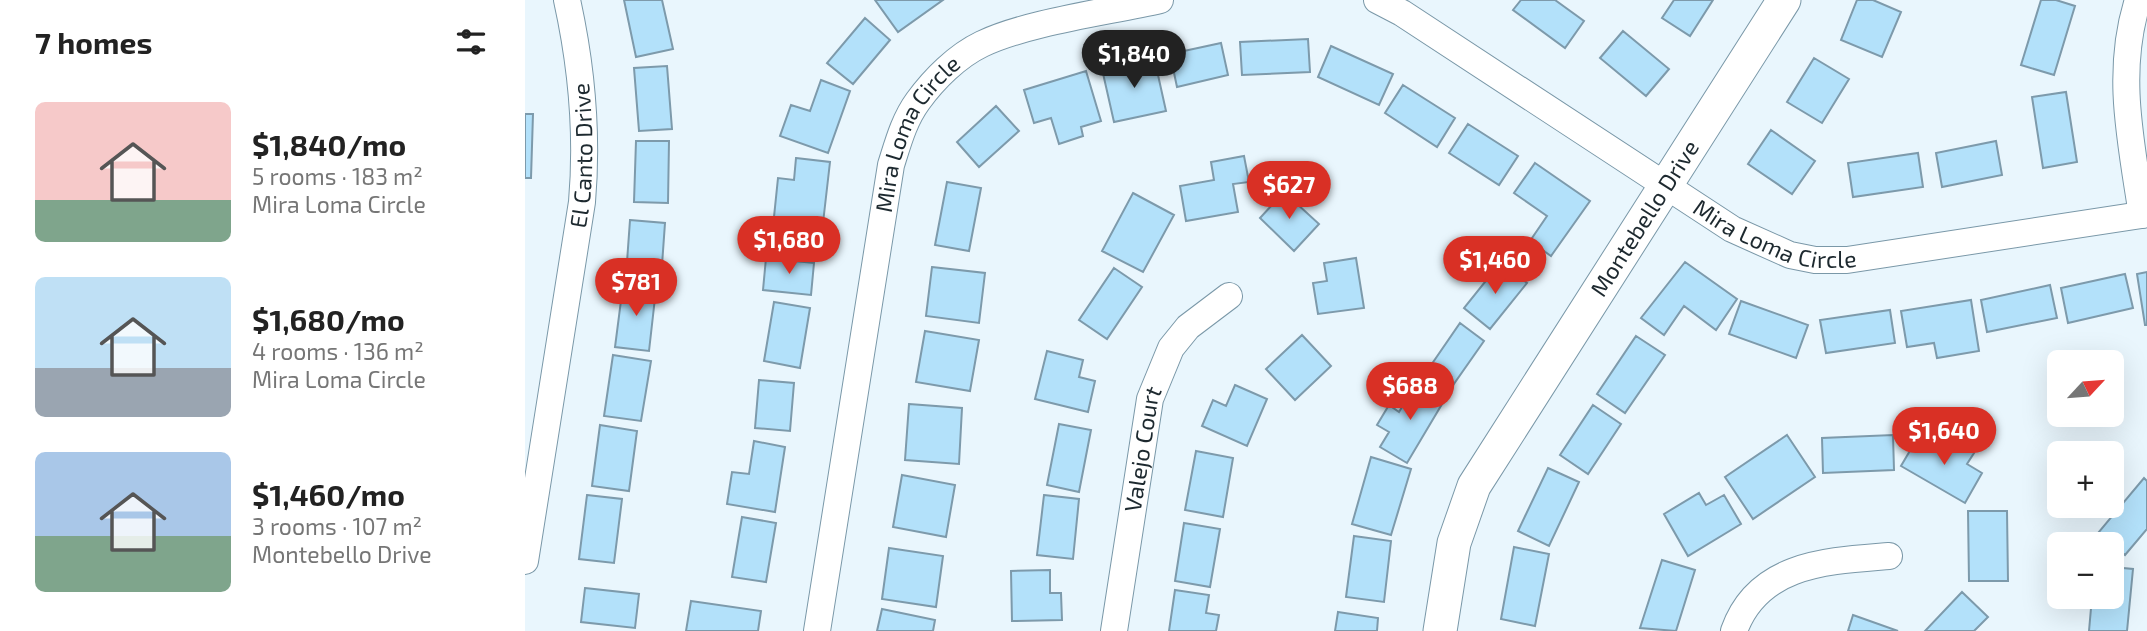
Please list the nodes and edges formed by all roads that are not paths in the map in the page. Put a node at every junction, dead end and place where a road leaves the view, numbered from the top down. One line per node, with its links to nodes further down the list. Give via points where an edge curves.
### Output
1 (567, 0): 10 (street, El Canto Drive, via 584,96 587,152)
2 (1160, 0): 11 (street, Mira Loma Circle, via 1007,34 981,44 954,62 917,102 891,165)
3 (1377, 0): 6 (street, Mira Loma Circle)
4 (1784, 0): 6 (street, Montebello Drive)
5 (2138, 0): 7 (street, via 2130,26 2125,76)
6 (1663, 186): 7 (street, Mira Loma Circle, via 1764,246 1815,260 1881,257); 13 (street, Montebello Drive, via 1474,486 1454,543)
7 (2145, 215)
8 (1229, 296): 12 (street, Valejo Court, via 1188,327 1171,348 1150,400)
9 (1889, 556): 14 (street, via 1803,565 1755,595 1739,615)
10 (525, 561)
11 (817, 631)
12 (1114, 631)
13 (1440, 631)
14 (1734, 631)

